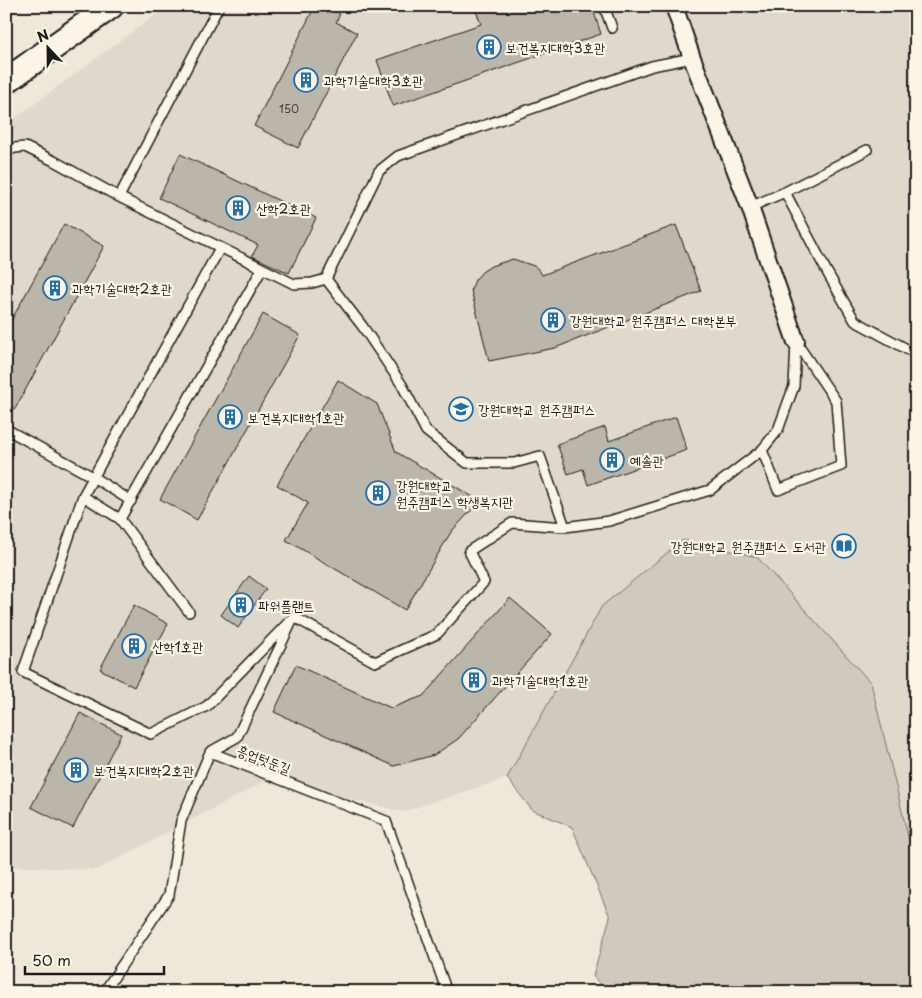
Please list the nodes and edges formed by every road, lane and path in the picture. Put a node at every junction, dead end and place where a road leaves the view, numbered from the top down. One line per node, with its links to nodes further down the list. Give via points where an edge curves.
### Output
1 (111, 6): 7 (street)
2 (219, 6): 11 (lane)
3 (604, 6): 5 (lane)
4 (674, 6): 6 (street)
5 (612, 28)
6 (692, 58): 12 (street); 15 (lane, via 652,66 398,156 379,171)
7 (6, 81)
8 (867, 150): 10 (lane)
9 (6, 152): 11 (lane, via 25,147)
10 (786, 192): 12 (lane); 17 (lane, via 855,321)
11 (119, 197): 13 (lane)
12 (750, 207): 16 (street)
13 (220, 248): 14 (lane); 20 (lane)
14 (262, 269): 15 (lane, via 294,284); 22 (lane)
15 (326, 279): 24 (lane, via 396,376 426,431 467,463 514,463 540,456)
16 (796, 342): 19 (lane, via 794,386 778,430); 19 (lane, via 836,400 841,466 778,490)
17 (916, 354)
18 (6, 429): 20 (lane)
19 (762, 450): 24 (lane, via 710,490 609,521)
20 (93, 477): 21 (lane); 22 (lane)
21 (83, 496): 23 (lane); 26 (lane, via 23,672 152,734 207,706)
22 (131, 501): 23 (lane)
23 (120, 519): 25 (lane)
24 (565, 527): 26 (lane, via 512,523 469,551 484,582 437,634 375,662)
25 (188, 612)
26 (294, 617): 27 (lane, via 236,738)
27 (210, 752): 28 (lane, via 181,821 169,895); 29 (lane, 흥업텃둔길, via 386,821)
28 (104, 992)
29 (447, 992)

